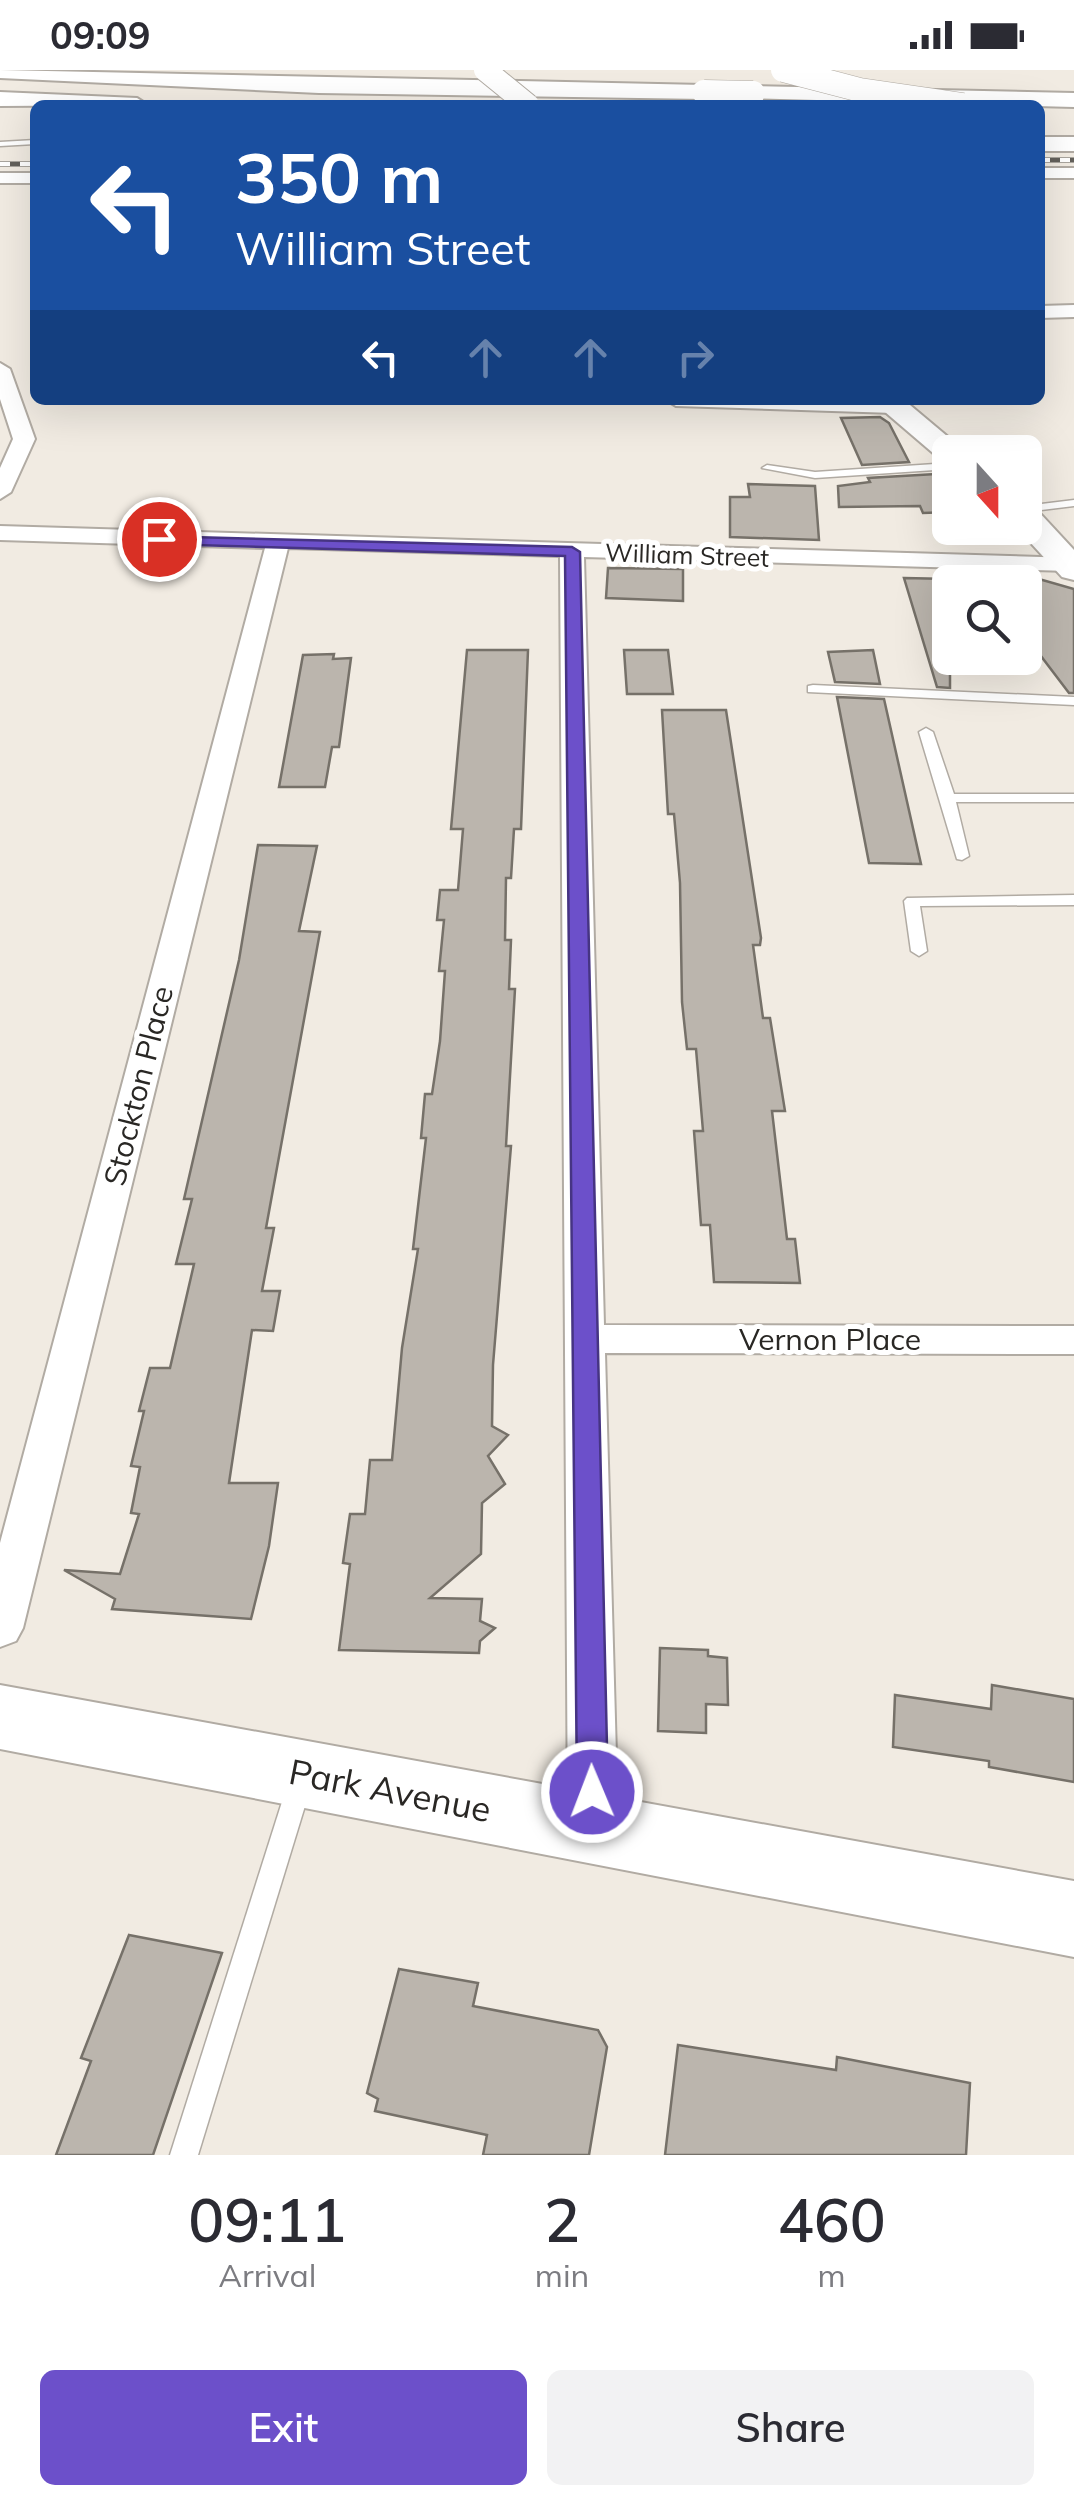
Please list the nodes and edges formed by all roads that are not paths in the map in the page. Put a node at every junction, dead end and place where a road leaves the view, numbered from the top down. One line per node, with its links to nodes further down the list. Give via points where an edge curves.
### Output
1 (194, 70): 8 (main road)
2 (485, 70): 14 (main road, bridge)
3 (0, 72): 8 (main road, bridge, via 319,86)
4 (781, 74): 7 (main road); 8 (main road); 15 (main road, via 728,94); 16 (main road, bridge)
5 (952, 74): 7 (main road)
6 (0, 81): 10 (main road)
7 (1074, 84)
8 (745, 88): 17 (main road)
9 (0, 98): 11 (main road)
10 (328, 99): 12 (main road); 13 (main road)
11 (39, 100)
12 (343, 100)
13 (356, 100)
14 (522, 100)
15 (671, 100)
16 (929, 100)
17 (1074, 100)
18 (1074, 113): 19 (main road)
19 (1045, 116)
20 (1045, 117): 21 (main road)
21 (1074, 127)
22 (30, 142): 23 (lane)
23 (0, 144)
24 (1045, 144): 25 (main road)
25 (1074, 144)
26 (1045, 173): 27 (street)
27 (1074, 173)
28 (0, 178): 29 (street)
29 (30, 178)
30 (10, 377): 35 (street, via 24,439)
31 (892, 405): 32 (main road)
32 (932, 437)
33 (932, 467): 34 (lane, via 815,475)
34 (767, 468)
35 (0, 492)
36 (1074, 503): 37 (lane)
37 (1042, 507)
38 (0, 533): 40 (street, William Street)
39 (1042, 535): 42 (main road)
40 (278, 543): 41 (street, William Street); 53 (street, Stockton Place)
41 (572, 552): 42 (street, William Street); 51 (street)
42 (1072, 566)
43 (814, 688): 44 (lane)
44 (1074, 701)
45 (926, 732): 46 (lane)
46 (948, 798): 47 (lane); 48 (lane)
47 (1074, 798)
48 (962, 856)
49 (1074, 900): 50 (lane, via 912,900)
50 (919, 951)
51 (586, 1339): 52 (street, Vernon Place); 56 (street)
52 (1074, 1340)
53 (0, 1628)
54 (0, 1717): 55 (main road, Park Avenue)
55 (303, 1774): 56 (main road, Park Avenue); 58 (lane)
56 (593, 1829): 57 (main road, Park Avenue)
57 (1074, 1919)
58 (184, 2155)

